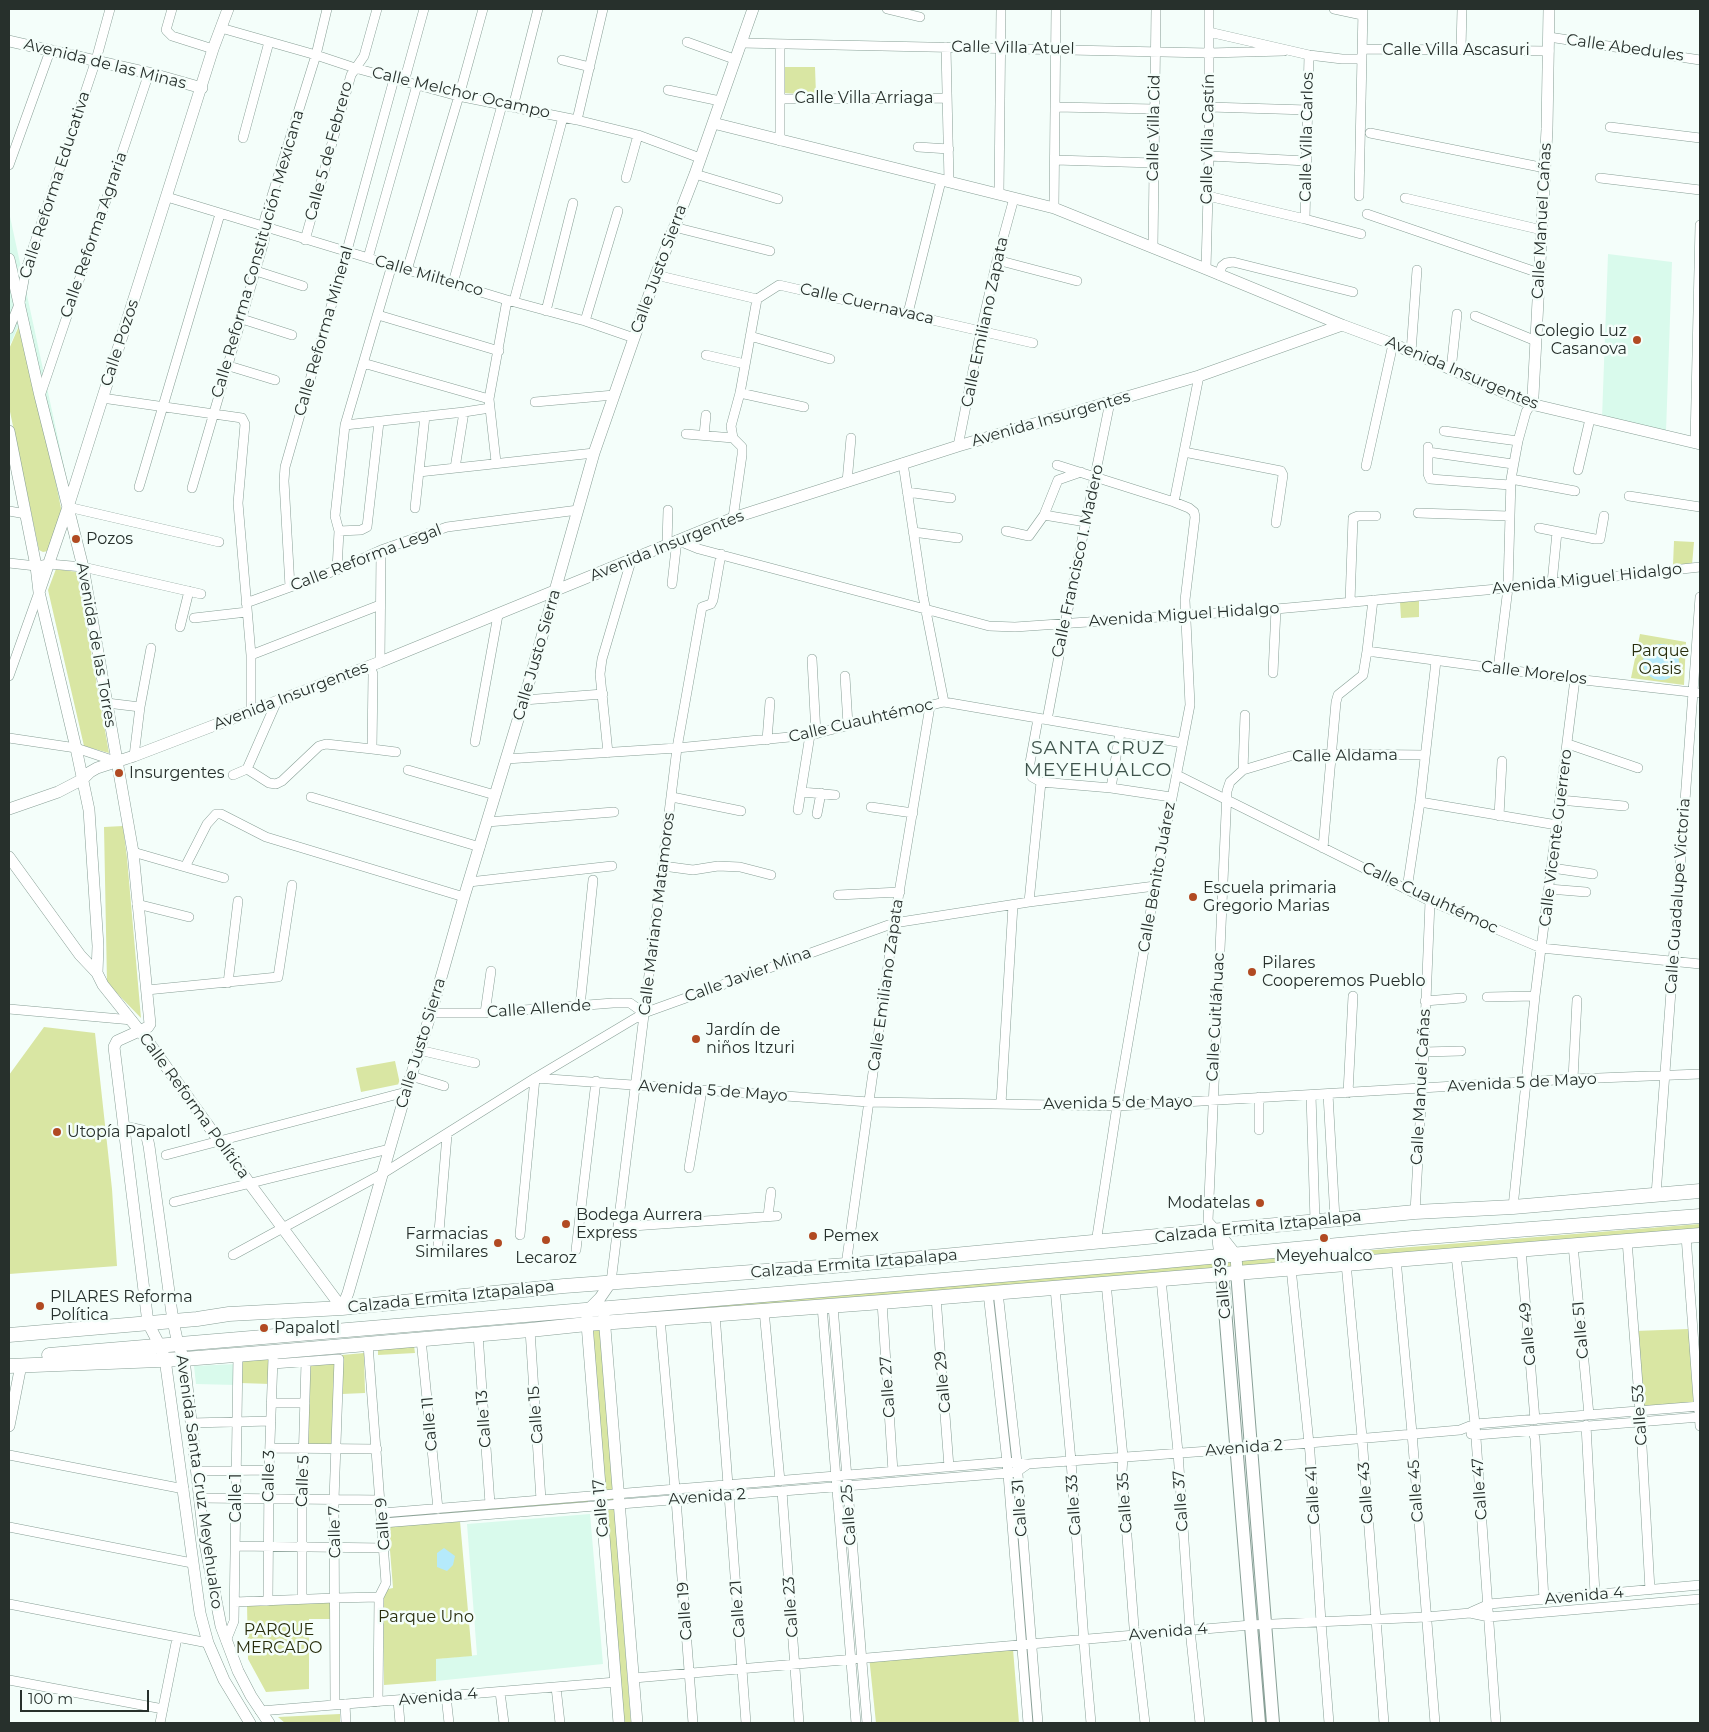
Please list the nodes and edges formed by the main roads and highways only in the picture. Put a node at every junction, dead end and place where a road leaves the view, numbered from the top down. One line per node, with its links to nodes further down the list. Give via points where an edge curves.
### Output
1 (1700, 1191): 8 (main road, Calzada Ermita Iztapalapa, via 1415,1212 846,1265)
2 (1700, 1216): 6 (main road, Calzada Ermita Iztapalapa, via 1413,1238)
3 (1693, 1235): 4 (main road, Calzada Ermita Iztapalapa)
4 (1237, 1272): 5 (main road, Calzada Ermita Iztapalapa); 12 (main road, Calle 39)
5 (1222, 1273): 6 (main road, Calzada Ermita Iztapalapa, via 660,1318); 11 (main road, Calle 39)
6 (603, 1310): 7 (main road, Calzada Ermita Iztapalapa)
7 (587, 1317): 9 (main road, Calzada Ermita Iztapalapa, via 178,1344); 9 (main road, Calzada Ermita Iztapalapa, via 530,1330 368,1344 273,1358 238,1354 184,1359)
8 (9, 1334)
9 (162, 1353): 10 (main road, Calzada Ermita Iztapalapa)
10 (15, 1366)
11 (1259, 1723)
12 (1274, 1723)

